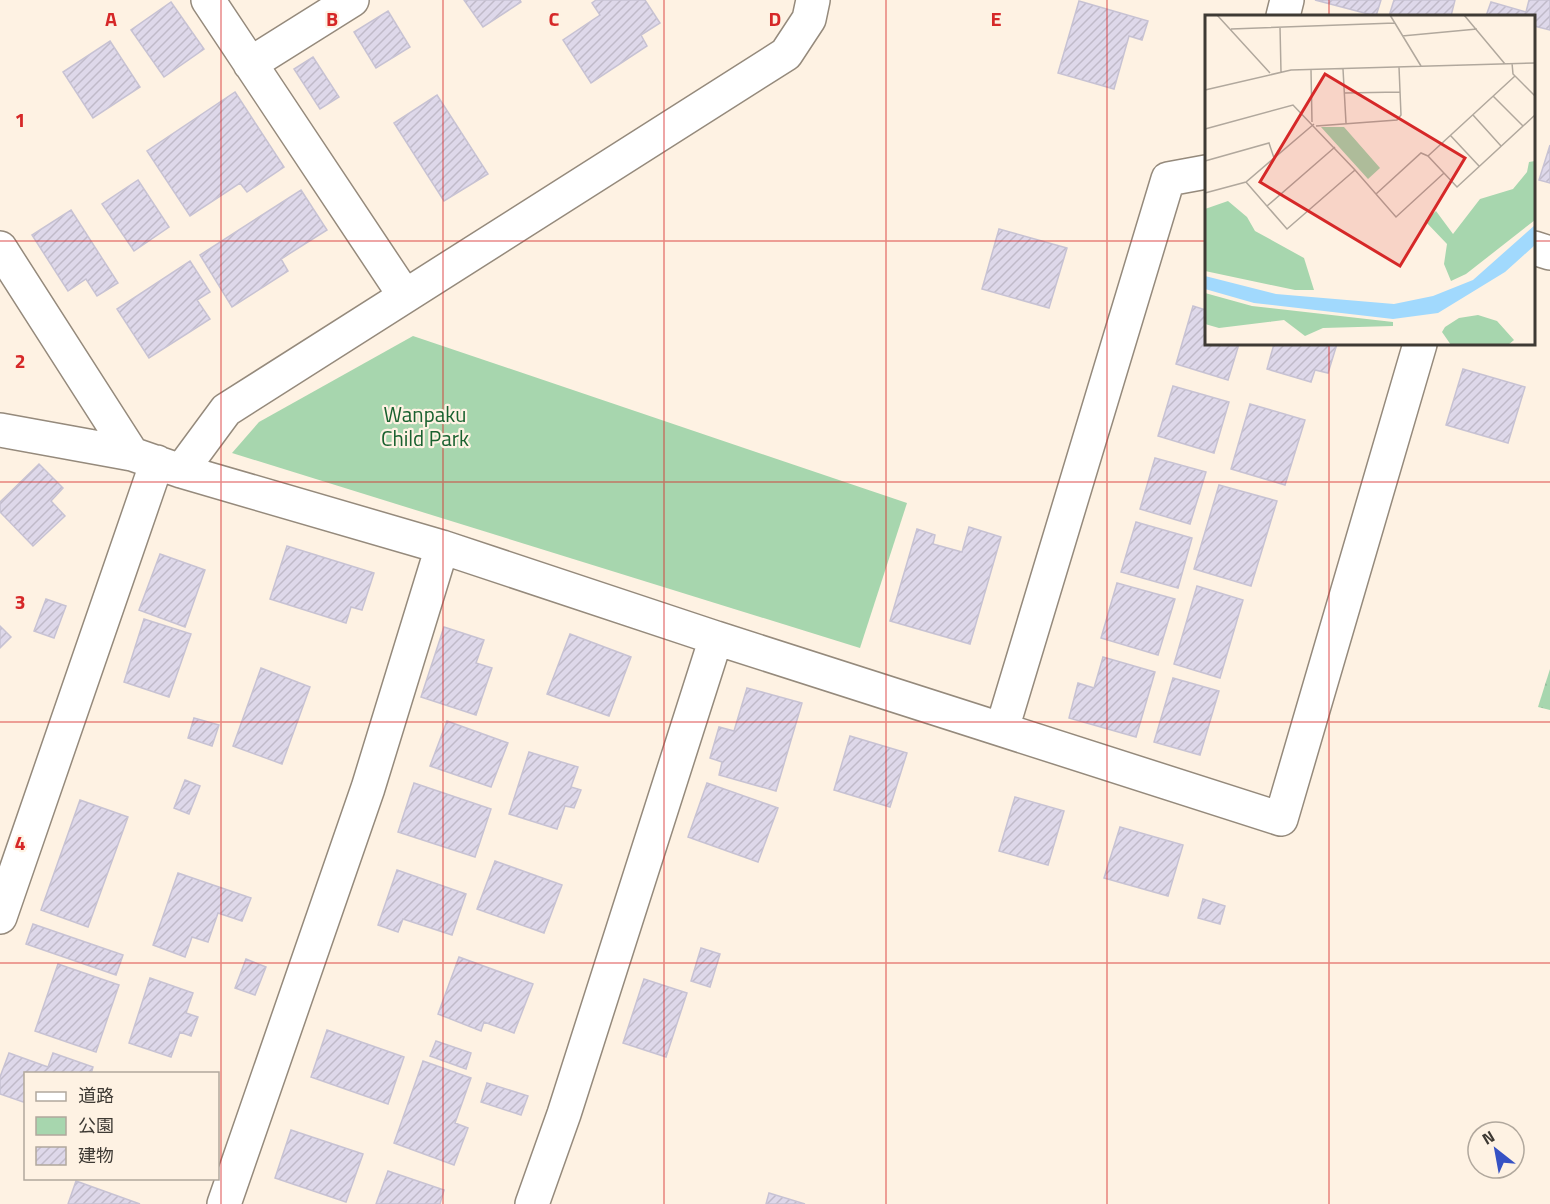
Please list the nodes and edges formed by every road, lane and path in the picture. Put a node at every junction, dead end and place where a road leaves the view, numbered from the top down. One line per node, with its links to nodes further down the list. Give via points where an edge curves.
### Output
1 (208, 0): 6 (street)
2 (352, 0): 6 (street)
3 (813, 0): 11 (street, via 809,19 786,54)
4 (1287, 0): 5 (street)
5 (1282, 15)
6 (250, 64): 11 (street)
7 (1205, 172): 17 (street, via 1168,179)
8 (0, 248): 14 (street)
9 (1535, 249): 10 (street)
10 (1550, 253)
11 (405, 296): 14 (street, via 226,410)
12 (1420, 345): 17 (street, via 1281,819)
13 (0, 430): 14 (street)
14 (157, 462): 15 (street); 18 (street)
15 (442, 547): 16 (street); 19 (street, via 368,788)
16 (716, 638): 17 (street); 20 (street)
17 (1002, 729)
18 (0, 917)
19 (224, 1204)
20 (532, 1204)

